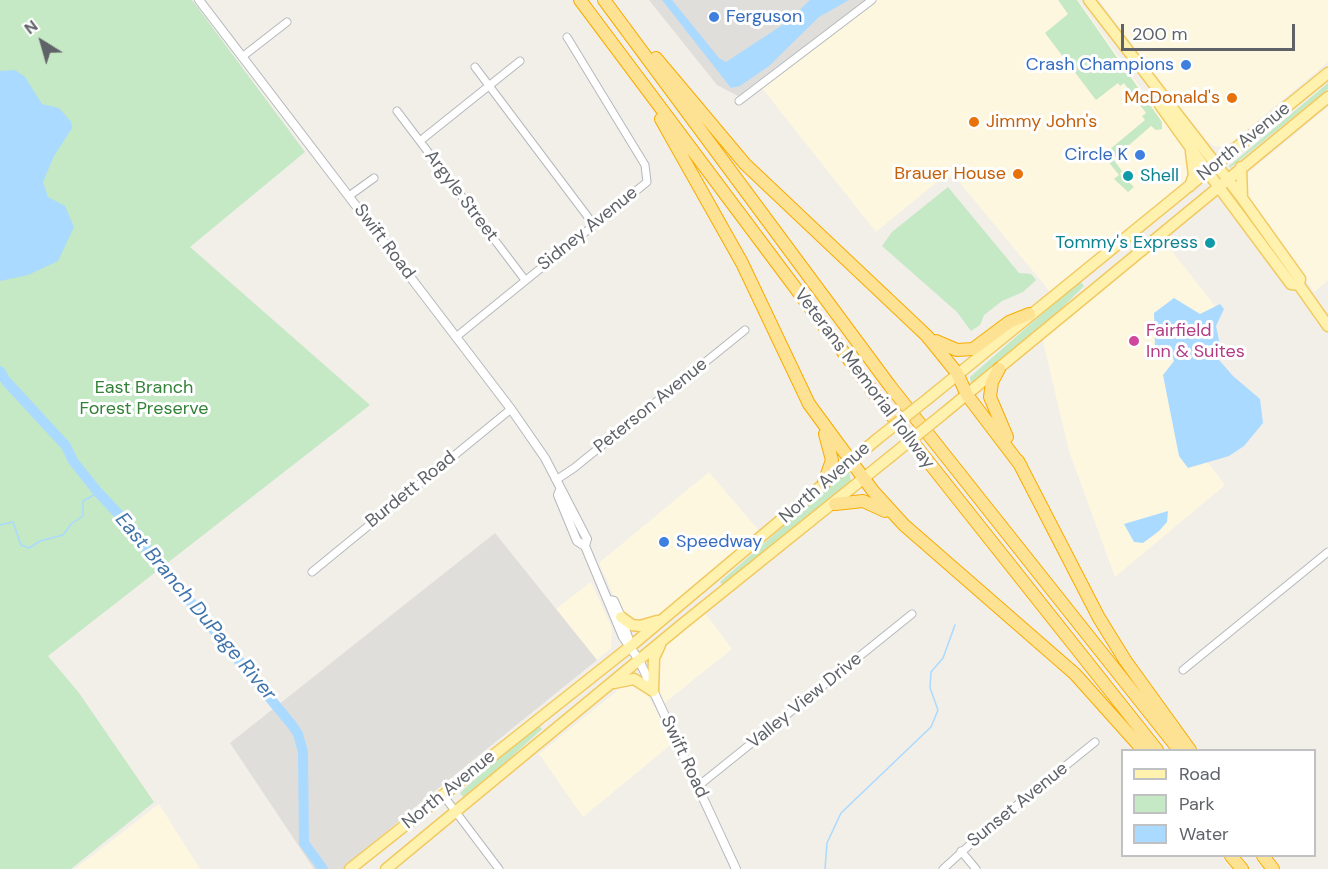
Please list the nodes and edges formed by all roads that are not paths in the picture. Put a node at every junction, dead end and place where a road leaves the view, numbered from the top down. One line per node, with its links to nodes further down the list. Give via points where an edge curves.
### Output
1 (199, 0): 8 (street, Swift Road)
2 (580, 0): 10 (highway, Veterans Memorial Tollway)
3 (606, 0): 38 (highway, via 745,164); 66 (highway, Veterans Memorial Tollway, via 890,386)
4 (872, 0): 16 (street)
5 (1089, 0): 14 (main road)
6 (287, 22): 8 (street)
7 (567, 37): 31 (street, Sidney Avenue, via 647,172 647,182)
8 (242, 57): 27 (street, Swift Road)
9 (520, 61): 13 (street)
10 (627, 61): 43 (highway, via 742,263); 65 (highway, Veterans Memorial Tollway, via 877,397)
11 (475, 67): 13 (street)
12 (1328, 73): 21 (main road, North Avenue)
13 (489, 85): 18 (street); 31 (street)
14 (1161, 96): 19 (main road, via 1160,105); 20 (main road, via 1167,98)
15 (1328, 97): 22 (main road, North Avenue)
16 (739, 101)
17 (398, 111): 18 (street, Argyle Street)
18 (420, 141): 32 (street, Argyle Street)
19 (1187, 142): 23 (main road); 26 (main road, via 1194,175)
20 (1201, 144): 21 (main road, via 1214,150); 23 (main road)
21 (1234, 150): 23 (main road, North Avenue)
22 (1241, 167): 25 (main road, North Avenue); 28 (main road)
23 (1212, 168): 25 (main road); 26 (main road, North Avenue)
24 (374, 178): 27 (street)
25 (1222, 182): 28 (main road); 29 (main road, North Avenue); 30 (main road)
26 (1188, 188): 34 (main road, North Avenue)
27 (349, 196): 37 (street, Swift Road)
28 (1242, 198): 33 (main road, via 1300,279)
29 (1198, 202): 30 (main road, via 1218,200); 39 (main road, North Avenue)
30 (1237, 210): 33 (main road, via 1291,284)
31 (594, 225): 32 (street, Sidney Avenue)
32 (525, 280): 37 (street, Sidney Avenue)
33 (1299, 285): 35 (main road)
34 (1029, 314): 38 (highway, via 1009,322 973,349 949,348); 40 (main road, North Avenue)
35 (1328, 326)
36 (745, 330): 47 (street, Peterson Avenue)
37 (456, 336): 42 (street, Swift Road)
38 (927, 336): 40 (highway)
39 (999, 369): 41 (main road, North Avenue); 45 (highway, via 990,389 992,405)
40 (957, 373): 41 (highway); 44 (main road, North Avenue, bridge)
41 (967, 395): 45 (highway); 46 (main road, North Avenue, bridge)
42 (511, 409): 47 (street, Swift Road); 52 (street, Burdett Road)
43 (819, 419): 44 (highway); 48 (highway, via 832,460)
44 (851, 460): 46 (highway); 48 (main road, North Avenue)
45 (1021, 466): 67 (highway, via 1099,618)
46 (865, 479): 49 (main road, North Avenue); 50 (highway)
47 (556, 480): 53 (street, Swift Road, via 587,539 585,546)
48 (824, 483): 54 (main road, North Avenue)
49 (835, 504): 50 (highway, via 870,502); 57 (main road, North Avenue)
50 (904, 525): 64 (highway, via 1075,674)
51 (1328, 552): 60 (street)
52 (312, 572)
53 (609, 600): 56 (street, Swift Road, via 614,601); 58 (street, Swift Road, via 607,604)
54 (675, 609): 56 (main road, via 657,621 639,626); 58 (main road, North Avenue)
55 (912, 614): 68 (street, Valley View Drive)
56 (621, 617): 58 (street, Swift Road)
57 (663, 640): 59 (main road, North Avenue); 62 (main road, via 654,658)
58 (631, 646): 59 (street, Swift Road); 69 (main road, North Avenue)
59 (639, 660): 61 (main road, North Avenue); 62 (street, Swift Road)
60 (1183, 670)
61 (608, 685): 62 (main road, via 634,679); 70 (main road, North Avenue)
62 (653, 691): 68 (street, Swift Road)
63 (1095, 742): 71 (street, Sunset Avenue)
64 (1142, 749)
65 (1156, 749)
66 (1178, 749)
67 (1189, 749)
68 (697, 786): 79 (street, Swift Road)
69 (443, 795): 70 (street); 76 (main road, North Avenue)
70 (456, 811): 77 (main road, North Avenue); 78 (street)
71 (961, 851): 80 (street, Sunset Avenue); 81 (street)
72 (1233, 857): 82 (highway)
73 (1242, 857): 83 (highway)
74 (1265, 857): 84 (highway)
75 (1272, 857): 85 (highway)
76 (350, 869)
77 (386, 869)
78 (499, 869)
79 (736, 869)
80 (943, 869)
81 (976, 869)
82 (1242, 869)
83 (1251, 869)
84 (1274, 869)
85 (1281, 869)

